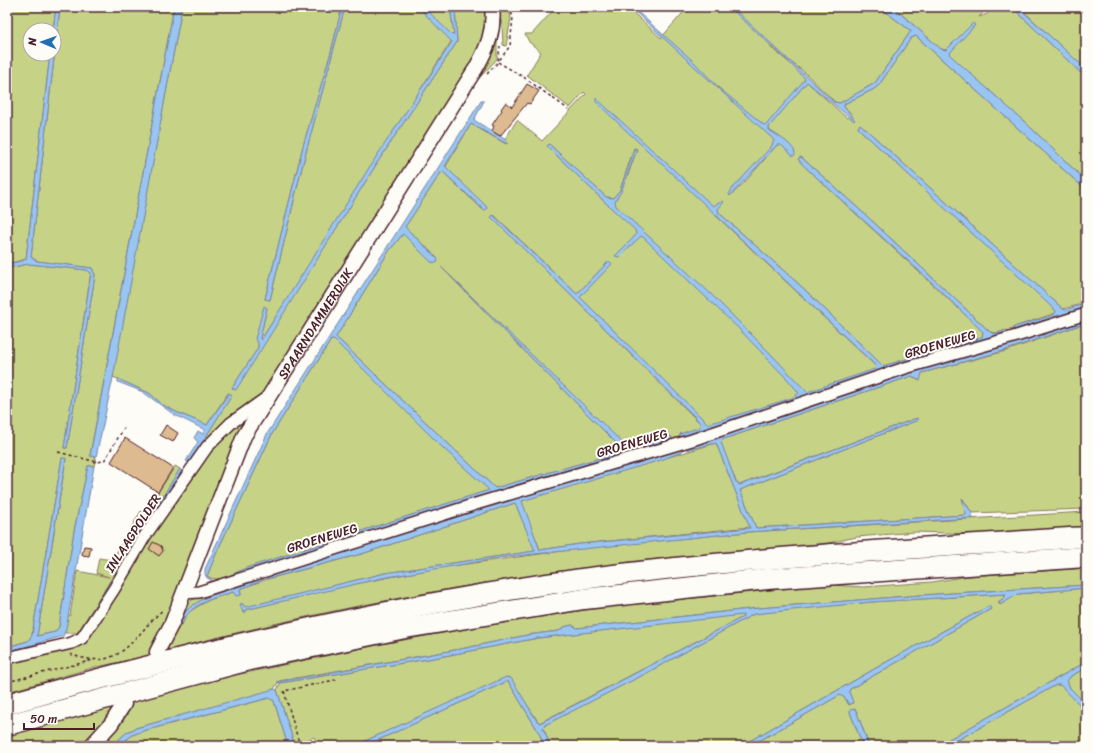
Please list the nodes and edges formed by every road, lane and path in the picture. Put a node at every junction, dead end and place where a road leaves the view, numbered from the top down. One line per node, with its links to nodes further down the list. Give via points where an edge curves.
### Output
1 (492, 7): 5 (street, SPAARNDAMMERDIJK, via 493,25 490,39 476,68)
2 (510, 7): 3 (path, via 510,46 498,62)
3 (569, 110)
4 (1086, 314): 10 (street, GROENEWEG, via 906,368 692,440 479,503)
5 (270, 395): 10 (street, SPAARNDAMMERDIJK, via 241,442); 11 (street, INLAAGPOLDER, via 231,423 207,447 145,536 85,635 75,642)
6 (124, 428): 7 (path, via 104,461 97,462)
7 (58, 452)
8 (1086, 537): 17 (highway, via 765,559 582,579 331,622 121,673)
9 (1086, 557): 19 (highway, via 768,579 584,599 405,628 257,659)
10 (181, 599): 12 (street, SPAARNDAMMERDIJK); 14 (path, via 163,610 127,648 109,657)
11 (54, 647): 13 (street, INLAAGPOLDER); 14 (path)
12 (157, 652)
13 (7, 658)
14 (95, 660): 16 (path)
15 (338, 679): 21 (path, via 284,691)
16 (7, 682)
17 (7, 704)
18 (124, 704): 20 (street)
19 (7, 725)
20 (91, 746)
21 (300, 746)

